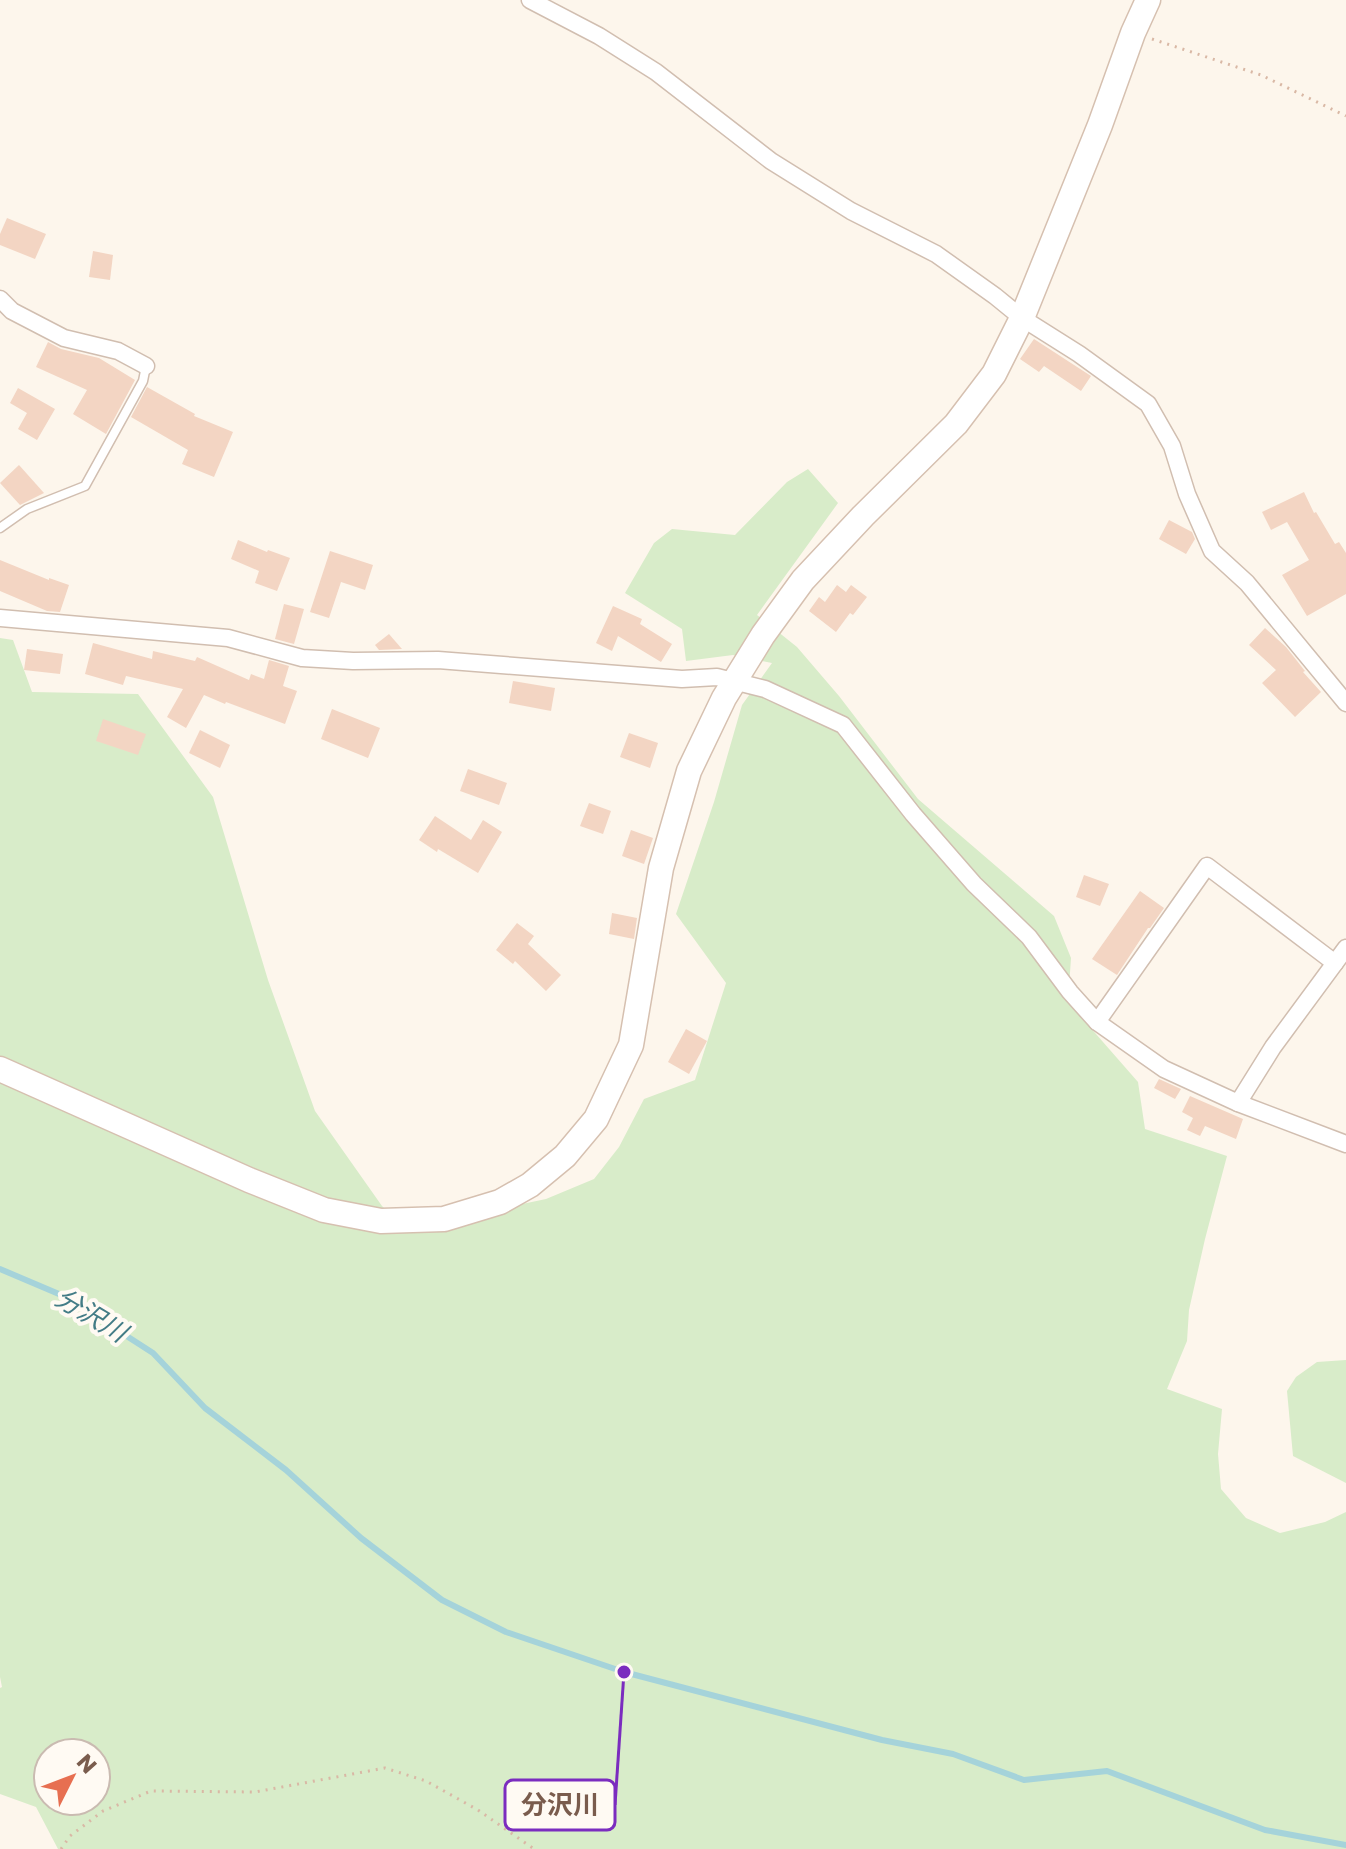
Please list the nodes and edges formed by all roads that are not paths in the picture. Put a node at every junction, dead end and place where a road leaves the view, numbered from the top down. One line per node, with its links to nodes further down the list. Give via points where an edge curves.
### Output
1 (530, 0): 4 (street, via 644,65 771,161 851,211 936,254)
2 (1148, 0): 4 (street)
3 (0, 299): 5 (street, via 12,311 64,338 118,351)
4 (1022, 318): 8 (street, via 994,374 956,424 803,580); 9 (street, via 1148,404 1172,446 1212,551 1247,583)
5 (146, 366): 6 (lane, via 143,381 85,486 27,509)
6 (0, 528)
7 (0, 618): 8 (street, via 228,638 302,658 438,660)
8 (733, 681): 12 (street, via 765,689 843,725 913,814 1029,937); 13 (street, via 689,771 661,868 631,1045 586,1132 530,1185 500,1202 444,1219 381,1221 324,1210)
9 (1346, 703)
10 (1346, 948): 11 (street)
11 (1335, 963): 12 (street, via 1207,866); 14 (street)
12 (1097, 1022): 14 (street, via 1164,1069)
13 (0, 1069)
14 (1238, 1103): 15 (street)
15 (1346, 1144)

